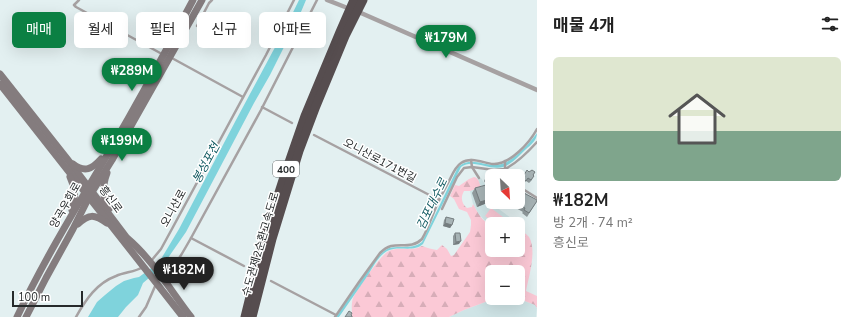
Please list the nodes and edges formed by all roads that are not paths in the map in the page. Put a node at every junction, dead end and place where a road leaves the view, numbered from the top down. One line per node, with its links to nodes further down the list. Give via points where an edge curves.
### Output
1 (79, 0): 14 (lane, via 74,5 76,8)
2 (193, 0): 14 (main road, 양곡우회로)
3 (202, 0): 14 (main road, 양곡우회로)
4 (212, 0): 11 (lane)
5 (294, 0): 18 (lane, 오니산로)
6 (317, 0): 19 (lane)
7 (327, 0): 10 (street)
8 (354, 0): 13 (highway, 수도권제2순환고속도로 / 400)
9 (362, 0): 13 (highway, 수도권제2순환고속도로 / 400)
10 (345, 7)
11 (204, 12)
12 (361, 13): 17 (street)
13 (346, 27): 55 (highway, 수도권제2순환고속도로 / 400, via 305,116 264,236); 56 (highway, 수도권제2순환고속도로 / 400, via 299,151 272,239)
14 (167, 56): 18 (lane); 24 (main road, 양곡우회로); 26 (main road, 양곡우회로)
15 (0, 74): 25 (main road, 흥신로)
16 (0, 84): 30 (main road, 흥신로)
17 (537, 90)
18 (243, 97): 43 (lane, 오니산로, via 161,249)
19 (262, 107): 20 (lane); 42 (lane)
20 (292, 123)
21 (537, 129): 28 (lane, via 523,148)
22 (314, 135): 37 (lane, 오니산로171번길)
23 (537, 142): 32 (lane)
24 (109, 150): 25 (main road, via 87,169 75,166); 35 (main road, 양곡우회로)
25 (68, 160): 35 (main road, 흥신로)
26 (112, 160): 35 (main road, 양곡우회로); 40 (main road, via 103,189)
27 (471, 160): 28 (lane, via 492,164); 29 (lane); 37 (lane, via 458,165)
28 (505, 162): 32 (lane)
29 (472, 166): 31 (lane); 33 (lane); 38 (lane, via 460,172)
30 (66, 168): 35 (main road, 흥신로); 39 (main road, via 73,182 74,196 74,205)
31 (488, 169)
32 (505, 169)
33 (479, 178)
34 (525, 190): 36 (lane)
35 (89, 192): 39 (main road, 양곡우회로); 40 (main road, 흥신로); 41 (main road, 양곡우회로)
36 (537, 198)
37 (439, 200): 48 (lane, via 419,241 413,245 391,246 380,253)
38 (442, 209)
39 (68, 222): 49 (main road, 양곡우회로)
40 (114, 225): 41 (main road, via 99,217 88,216); 43 (main road, 흥신로)
41 (73, 229): 50 (main road, 양곡우회로)
42 (191, 238): 44 (lane); 45 (lane, via 170,272)
43 (147, 266): 45 (main road, 흥신로); 47 (main road, 흥신로); 51 (lane, via 102,283 93,291)
44 (244, 266)
45 (162, 278): 54 (main road, 흥신로)
46 (271, 281): 48 (lane)
47 (156, 282): 52 (lane); 53 (main road, 흥신로)
48 (335, 316)
49 (17, 317)
50 (26, 317)
51 (76, 317)
52 (139, 317)
53 (183, 317)
54 (191, 317)
55 (245, 317)
56 (252, 317)

